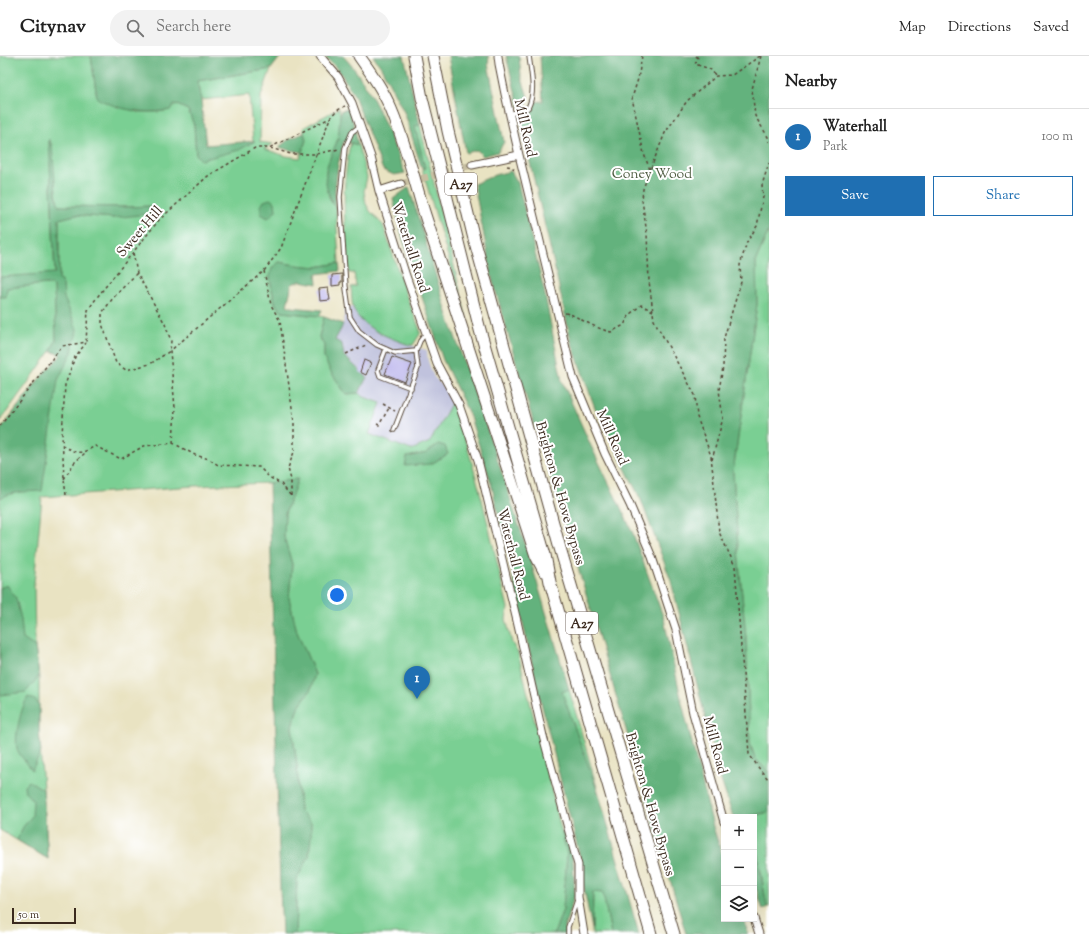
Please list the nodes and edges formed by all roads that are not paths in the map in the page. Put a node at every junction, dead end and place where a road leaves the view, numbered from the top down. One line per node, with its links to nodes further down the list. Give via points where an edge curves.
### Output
1 (320, 56): 8 (street, Waterhall Road, via 338,77 352,103)
2 (359, 56): 18 (highway, via 374,76 391,108 536,556)
3 (414, 56): 18 (highway, A27, via 422,98 480,330 545,555)
4 (433, 56): 25 (highway, Brighton & Hove Bypass / A27, via 448,131 479,258 560,548)
5 (498, 56): 7 (street, Mill Road)
6 (529, 56): 7 (lane, via 532,101 528,108)
7 (510, 114): 9 (street, Mill Road)
8 (360, 126): 12 (street, Waterhall Road); 14 (lane, via 352,132 345,148 340,197 346,288 350,316 359,331)
9 (519, 155): 10 (street); 19 (street, Mill Road, via 573,377 652,557 676,630 693,713)
10 (472, 165)
11 (401, 184): 12 (street)
12 (379, 191): 13 (street, Waterhall Road)
13 (427, 332): 15 (lane); 20 (street, Waterhall Road, via 437,364 459,405 478,460 543,736 578,865)
14 (386, 349): 15 (lane, via 395,353); 16 (lane, via 378,370 380,376)
15 (416, 351): 16 (lane, via 418,368)
16 (411, 388): 17 (lane)
17 (394, 430)
18 (550, 582): 24 (highway, A27)
19 (722, 814)
20 (578, 897): 22 (lane); 23 (street, Waterhall Road)
21 (756, 922): 26 (street)
22 (568, 934)
23 (584, 934)
24 (651, 934)
25 (674, 934)
26 (760, 934)

